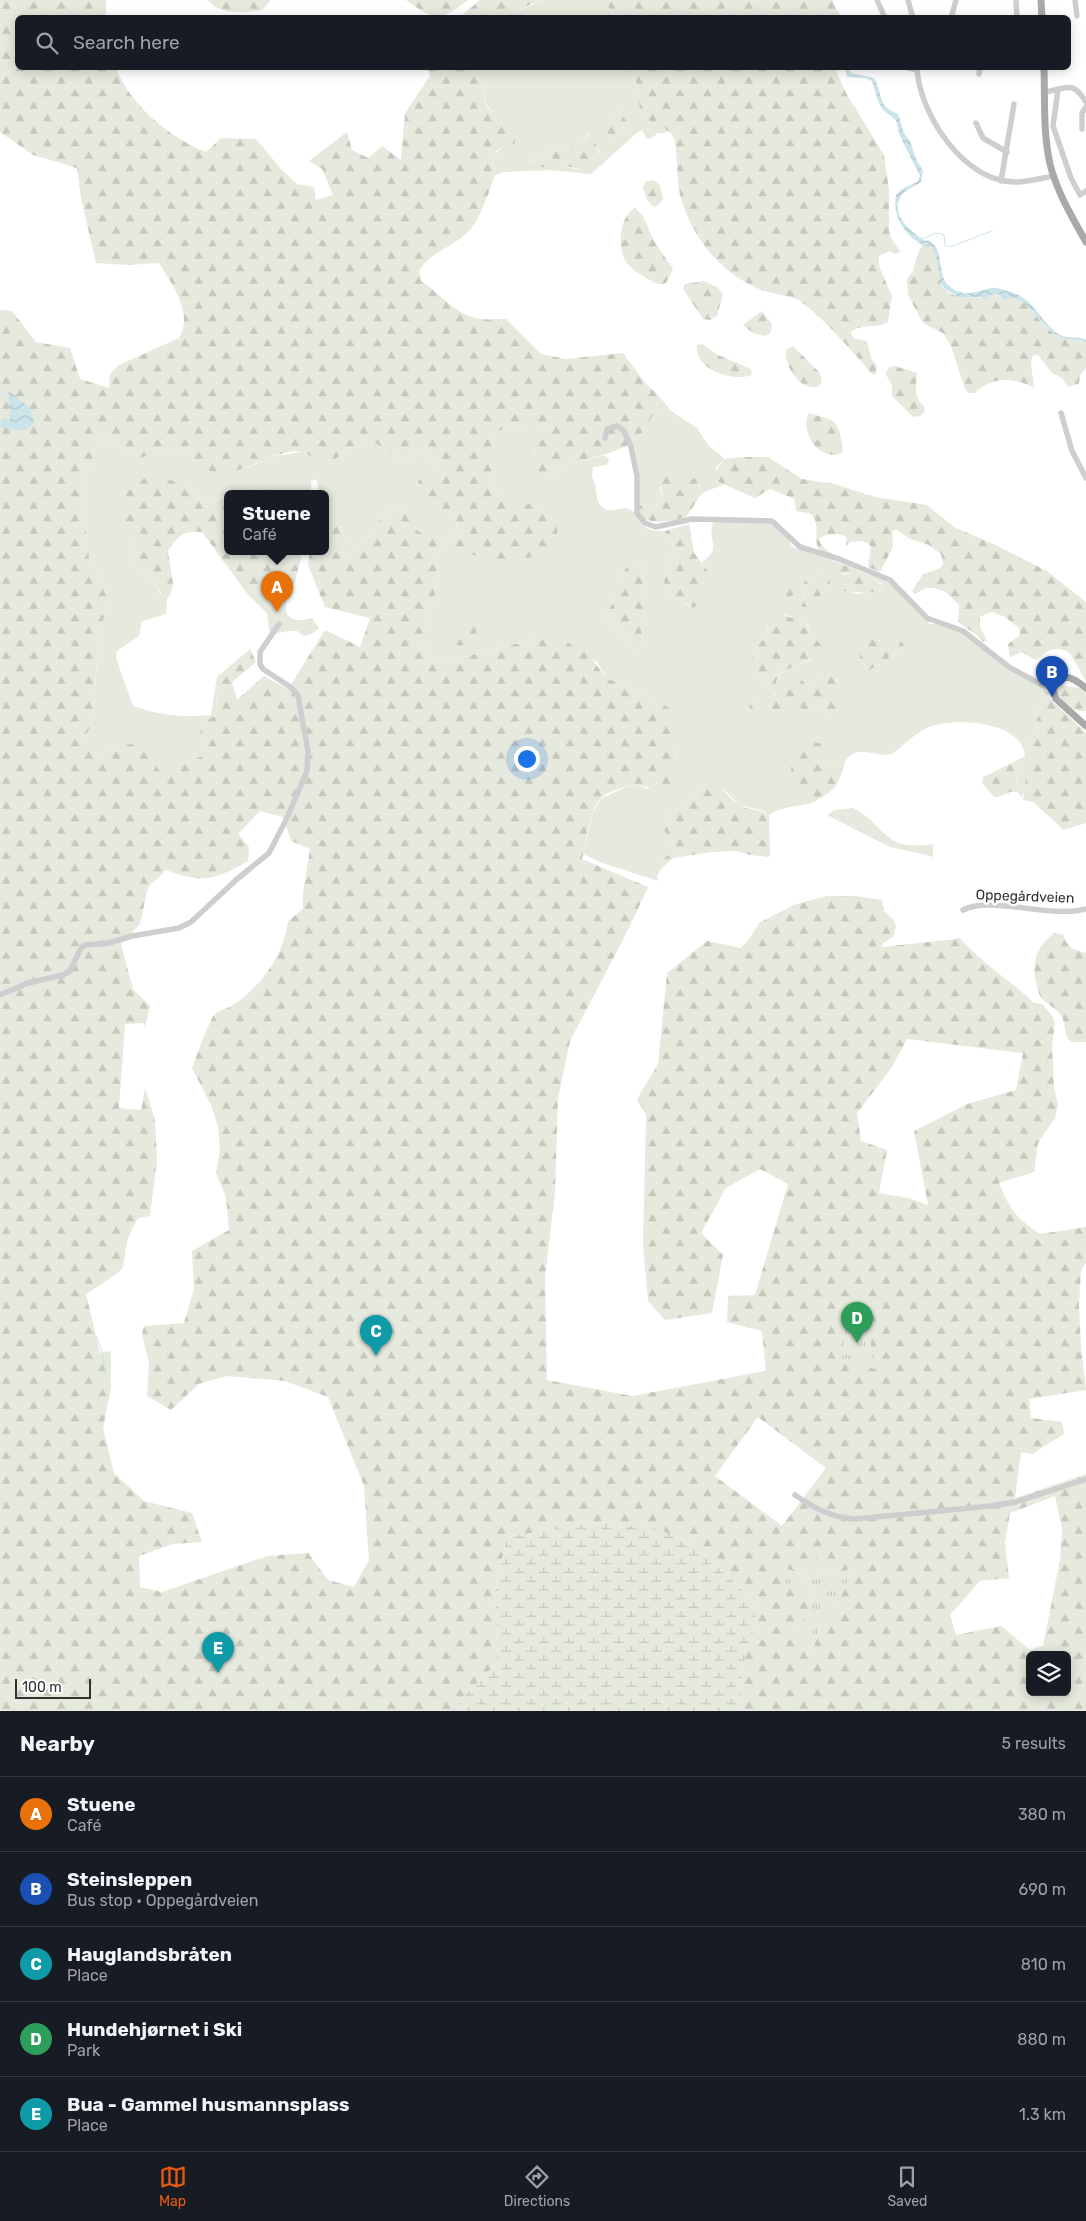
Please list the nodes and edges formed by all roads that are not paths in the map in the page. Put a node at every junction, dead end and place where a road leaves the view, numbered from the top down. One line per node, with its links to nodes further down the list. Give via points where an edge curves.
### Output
1 (877, 0): 7 (street)
2 (908, 0): 8 (street)
3 (956, 0): 9 (street)
4 (1016, 0): 10 (street)
5 (1041, 0): 11 (main road)
6 (1075, 0): 12 (street)
7 (884, 15)
8 (912, 15)
9 (952, 15)
10 (1017, 15)
11 (1042, 15)
12 (1077, 16)
13 (917, 70): 24 (street, via 929,111 958,154 978,172)
14 (1044, 70): 16 (main road)
15 (1058, 90): 16 (street); 17 (street, via 1073,87); 25 (street, via 1053,121 1055,130 1071,178 1080,195)
16 (1045, 92): 23 (main road, via 1046,139)
17 (1086, 102)
18 (1014, 104): 22 (street)
19 (1086, 107): 21 (street, via 1082,113)
20 (976, 123): 22 (street, via 988,143)
21 (1082, 129)
22 (1007, 152): 24 (street)
23 (1054, 176): 24 (street, via 1014,183); 26 (main road)
24 (1001, 181)
25 (1086, 191)
26 (1086, 242)
27 (1062, 413): 29 (street, via 1072,451)
28 (605, 438): 31 (street, via 607,429 618,426 630,441 637,476 636,513 645,524 656,527 692,519 772,521 800,547 886,578 927,618 968,633 1009,667)
29 (1086, 478)
30 (279, 624): 36 (street, via 260,652 260,664 298,696 308,751 307,771 269,853 191,922 179,928 85,945 64,975 28,983)
31 (1052, 688): 32 (main road, via 1057,679 1067,676); 33 (main road, via 1056,699)
32 (1086, 688)
33 (1086, 726)
34 (1086, 909): 35 (street, Oppegårdveien, via 1054,911 977,904)
35 (963, 910)
36 (0, 995)
37 (1086, 1479): 38 (street, via 1016,1502 855,1519 824,1513)
38 (795, 1495)

